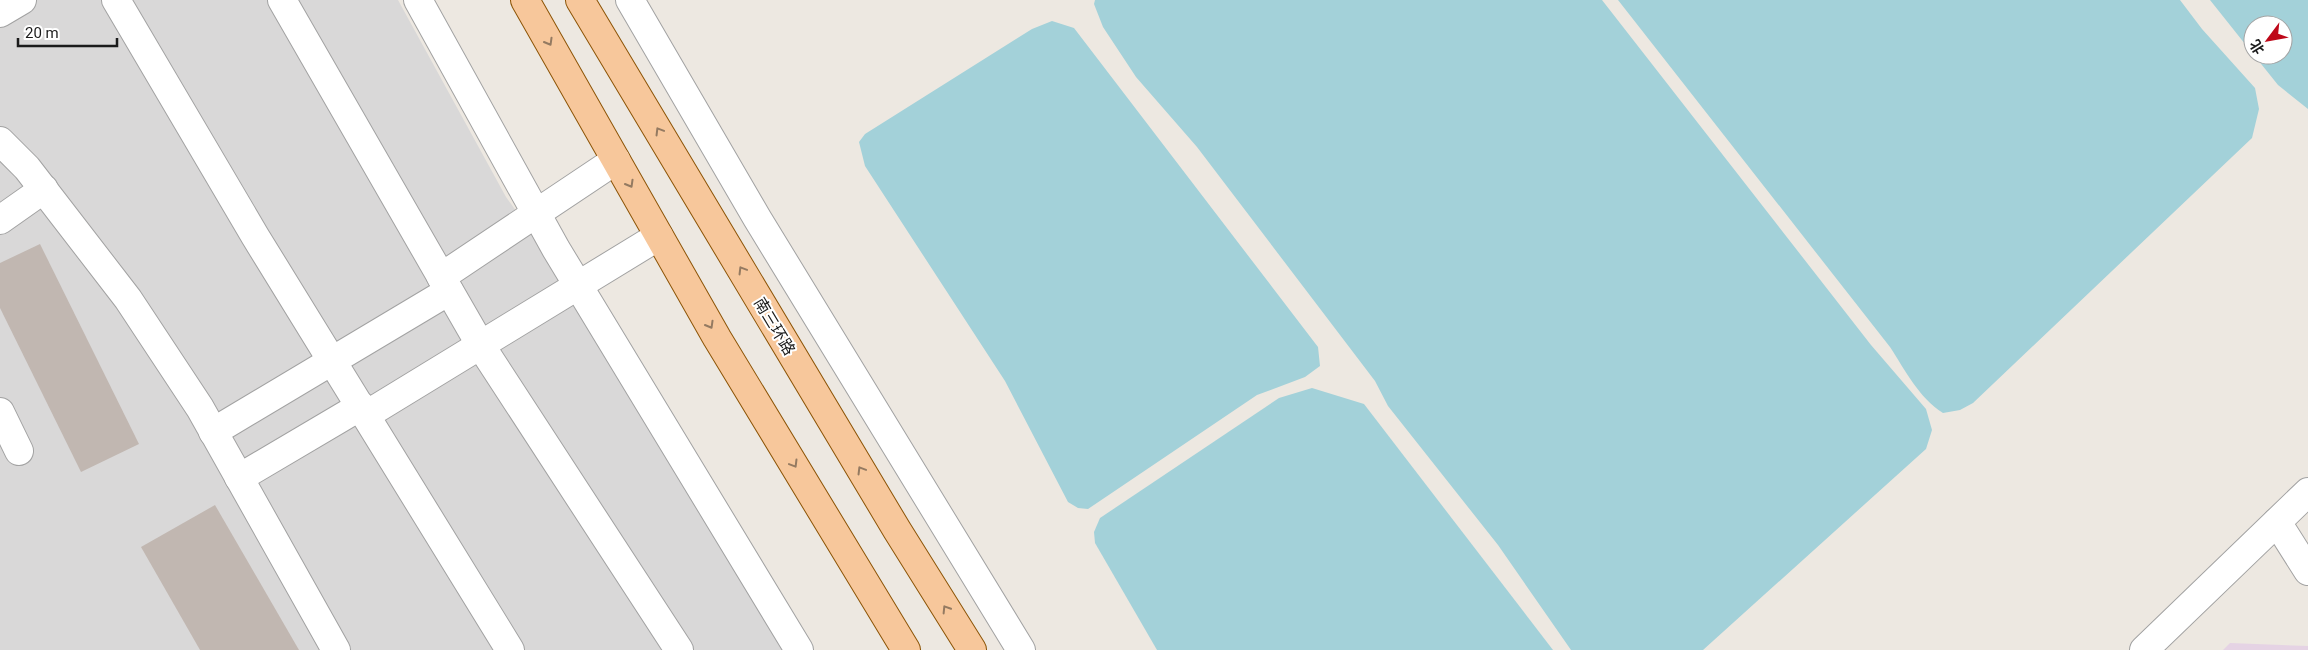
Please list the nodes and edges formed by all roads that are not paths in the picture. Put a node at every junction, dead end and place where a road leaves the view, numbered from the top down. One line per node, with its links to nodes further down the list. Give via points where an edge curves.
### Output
1 (22, 0): 8 (street)
2 (116, 0): 18 (street, via 255,236)
3 (282, 0): 15 (street)
4 (418, 0): 12 (street)
5 (525, 0): 10 (main road, one-way to 10)
6 (580, 0): 32 (main road, 南三环路, one-way to 6)
7 (630, 0): 33 (street, via 756,218)
8 (0, 13)
9 (0, 141): 11 (street)
10 (616, 160): 12 (street); 14 (main road, one-way to 14)
11 (44, 189): 13 (street); 21 (street, via 128,299)
12 (536, 213): 15 (street); 16 (street)
13 (0, 220)
14 (659, 236): 16 (street); 31 (main road, one-way to 31)
15 (445, 284): 17 (street); 18 (street)
16 (578, 286): 17 (street); 30 (street)
17 (481, 346): 19 (street); 29 (street)
18 (333, 360): 19 (street); 21 (street)
19 (363, 411): 23 (street); 28 (street)
20 (0, 412): 22 (street)
21 (213, 432): 23 (street)
22 (19, 451)
23 (239, 478): 27 (street)
24 (2308, 492): 25 (street)
25 (2277, 522): 26 (street); 34 (street)
26 (2308, 571)
27 (336, 650)
28 (510, 650)
29 (679, 650)
30 (799, 650)
31 (906, 650)
32 (972, 650)
33 (1021, 650)
34 (2144, 650)

